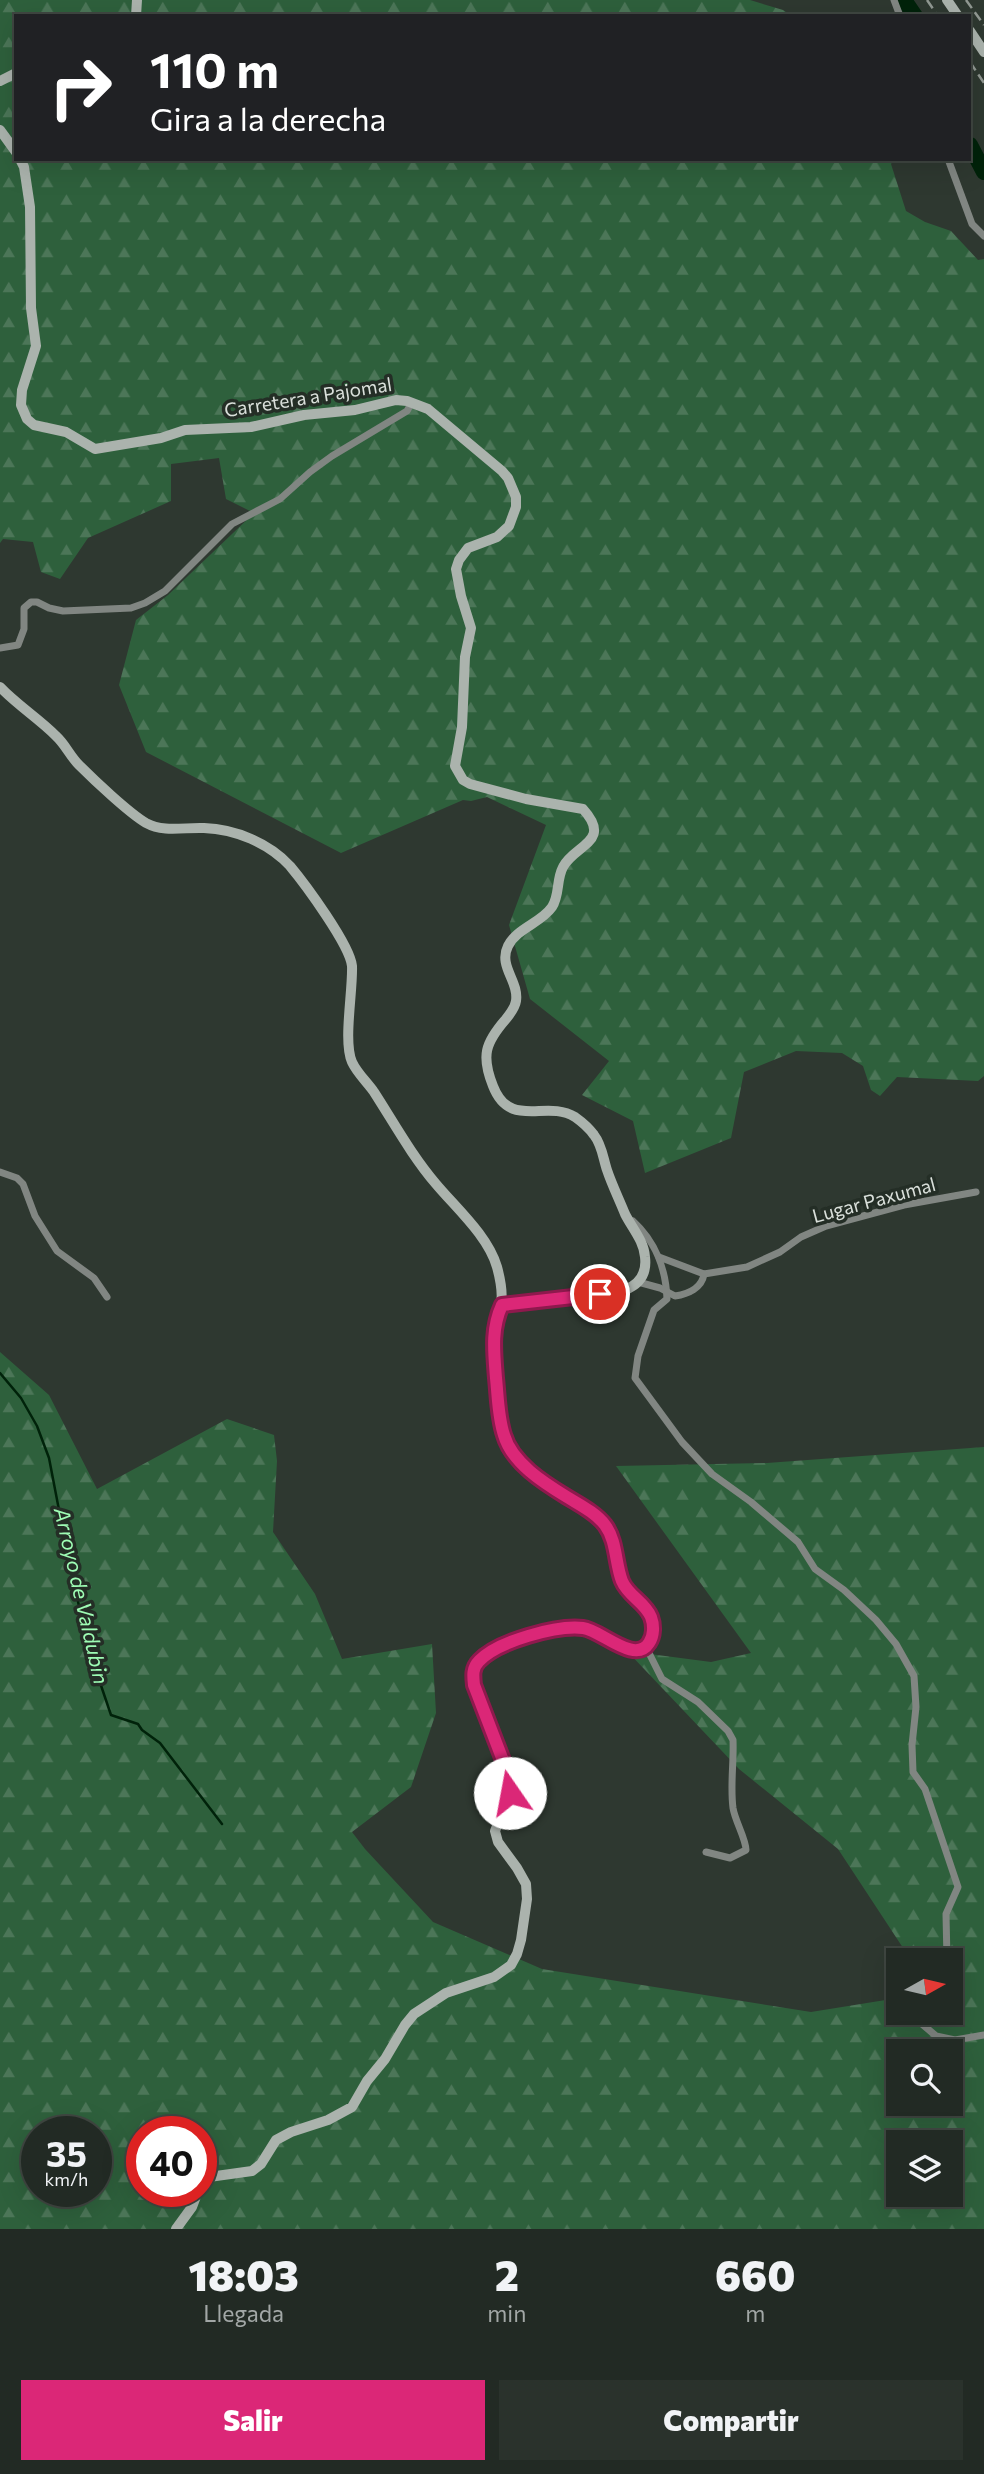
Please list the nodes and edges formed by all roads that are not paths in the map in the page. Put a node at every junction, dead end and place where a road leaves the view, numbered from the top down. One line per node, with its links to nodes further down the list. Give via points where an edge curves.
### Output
1 (971, 33): 2 (street)
2 (984, 52)
3 (0, 130): 4 (street)
4 (14, 149)
5 (21, 161): 8 (street, Carretera a Pajomal, via 30,208 36,346 21,405 34,425 66,432 95,449 185,430 251,427 396,400)
6 (949, 161): 7 (street, via 972,224)
7 (984, 236)
8 (412, 402): 9 (street, via 407,411 310,472 280,499 232,524 165,591 145,603 131,608 63,611 31,602 24,608 23,639 18,645); 13 (street, Carretera a Pajomal, via 428,409 502,471 516,497 509,526 497,537 468,548 456,569 471,628 457,770 470,784 583,809 594,834 589,844 566,860 552,907 508,946 505,961 517,1000 488,1045 487,1073 497,1097 506,1105 530,1113 560,1111 587,1127 600,1144)
9 (0, 648)
10 (0, 687): 19 (street, via 146,823 167,829 232,832 270,848 289,866 350,955 349,1050 353,1065 422,1168 495,1261)
11 (0, 1172): 18 (street, via 23,1184 34,1216 57,1251 94,1279)
12 (976, 1192): 15 (street, Lugar Paxumal, via 826,1226 756,1264)
13 (627, 1218): 14 (street, via 644,1233); 16 (street, Carretera a Pajomal, via 645,1256 645,1271)
14 (659, 1257): 15 (street, Lugar Paxumal); 17 (street)
15 (705, 1273): 17 (street, via 700,1284 686,1294 675,1297)
16 (638, 1282): 17 (street); 19 (street, via 615,1292)
17 (667, 1292): 22 (street, via 667,1299 654,1310 638,1356 635,1378 643,1392 712,1474 798,1542 815,1569 876,1620 914,1676 913,1772 925,1789 958,1887 946,1914)
18 (107, 1297)
19 (502, 1305): 20 (street, via 493,1336 499,1408 508,1446 541,1480 607,1527 621,1580 651,1616 653,1629)
20 (646, 1647): 21 (street, via 662,1679 698,1702 733,1740 733,1808 746,1850 730,1858); 25 (street, via 621,1648 601,1633 567,1627 516,1641 478,1661 474,1685 509,1776 510,1793 495,1831 526,1884 517,1954 502,1973 446,1993 414,2014 352,2107 276,2140 252,2171)
21 (706, 1852)
22 (947, 1948)
23 (923, 2025): 24 (street, via 936,2036 955,2040)
24 (984, 2035)
25 (217, 2176)
26 (192, 2207): 27 (street)
27 (176, 2229)

